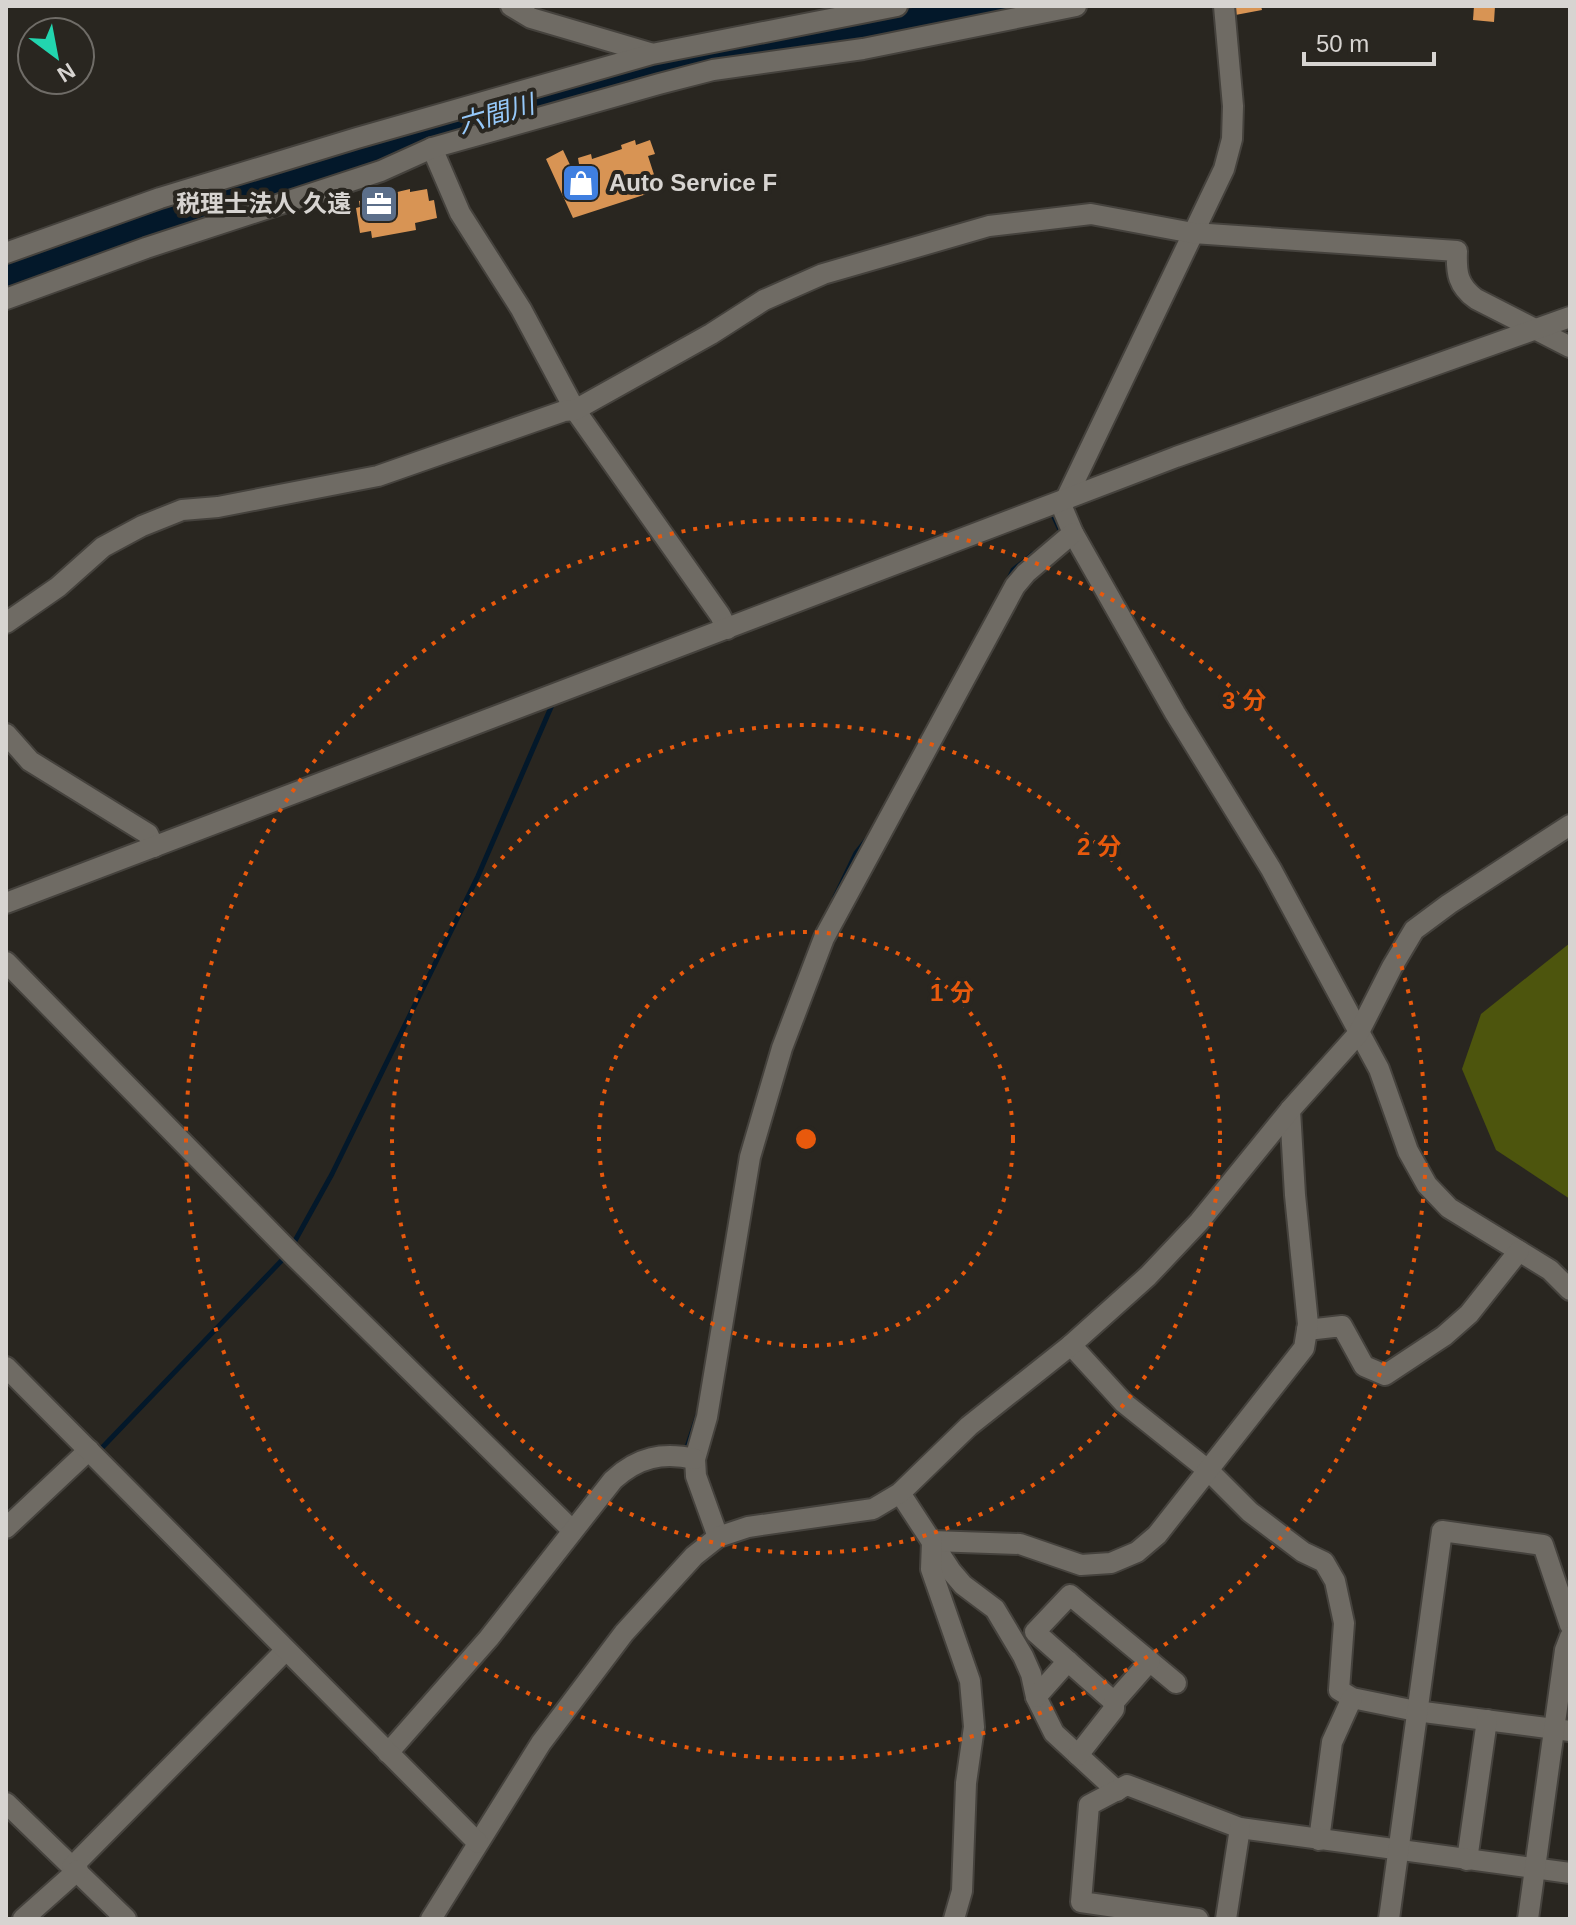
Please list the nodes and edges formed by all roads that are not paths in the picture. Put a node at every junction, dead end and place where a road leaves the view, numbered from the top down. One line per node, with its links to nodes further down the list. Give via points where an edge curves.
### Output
1 (511, 6): 6 (street)
2 (897, 6): 5 (street)
3 (1076, 6): 6 (street, via 863,49 713,70)
4 (1224, 6): 8 (street, via 1232,139 1224,169)
5 (811, 14): 6 (street)
6 (655, 68): 7 (street); 9 (street, via 357,138 160,198)
7 (432, 148): 10 (street, via 381,171); 14 (street, via 460,213 521,309)
8 (1193, 233): 12 (street, via 1457,251 1456,276 1466,292); 14 (street, via 1091,214 989,226 823,274 764,300); 15 (street)
9 (6, 253)
10 (6, 299)
11 (1570, 317): 12 (street)
12 (1538, 330): 13 (street); 15 (street)
13 (1570, 347)
14 (575, 410): 17 (street, via 378,476 182,510 103,547); 18 (street)
15 (1068, 492): 16 (street, via 1062,507); 18 (street)
16 (1073, 533): 24 (street, via 1271,869); 32 (street, via 1015,586 824,938 782,1048 750,1157 707,1417)
17 (6, 623)
18 (724, 623): 21 (street)
19 (6, 734): 21 (street, via 30,761)
20 (1570, 825): 24 (street, via 1414,930)
21 (152, 841): 22 (street)
22 (6, 903)
23 (6, 962): 36 (street)
24 (1358, 1034): 25 (street); 26 (street, via 1379,1069 1408,1151 1427,1185 1449,1208)
25 (1290, 1110): 28 (street); 29 (street, via 1199,1222)
26 (1519, 1251): 27 (street); 28 (street, via 1469,1314 1385,1375 1364,1366 1342,1326)
27 (1570, 1290)
28 (1307, 1330): 33 (street, via 1304,1348)
29 (1071, 1345): 33 (street, via 1124,1403); 34 (street, via 969,1426)
30 (6, 1367): 31 (street)
31 (93, 1454): 35 (street); 41 (street)
32 (695, 1459): 36 (street, via 678,1455 630,1464); 37 (street)
33 (1209, 1471): 38 (street, via 1157,1535 1137,1552 1111,1563 1081,1565 1020,1544); 46 (street, via 1250,1512 1324,1562 1335,1581 1344,1623 1339,1690)
34 (900, 1493): 37 (street, via 873,1509 748,1527); 38 (street)
35 (6, 1528)
36 (572, 1530): 51 (street, via 489,1638)
37 (718, 1537): 57 (street, via 624,1633 541,1743)
38 (932, 1541): 45 (street, via 963,1585 995,1609 1023,1656); 66 (street, via 931,1569 970,1681 974,1727 962,1891)
39 (1570, 1625): 48 (street, via 1543,1545 1442,1531)
40 (1570, 1637): 50 (street, via 1565,1650)
41 (285, 1651): 51 (street); 60 (street)
42 (1068, 1661): 43 (street, via 1035,1632 1070,1595); 45 (street); 47 (street)
43 (1150, 1661): 44 (street); 47 (street)
44 (1176, 1683)
45 (1036, 1697): 52 (street, via 1054,1733)
46 (1352, 1698): 48 (street); 56 (street, via 1332,1742)
47 (1114, 1702): 52 (street)
48 (1416, 1711): 49 (street); 58 (street)
49 (1487, 1720): 50 (street); 59 (street)
50 (1563, 1730): 61 (street)
51 (388, 1753): 57 (street)
52 (1078, 1755): 53 (street)
53 (1117, 1791): 55 (street, via 1127,1785); 67 (street, via 1089,1805 1081,1902)
54 (6, 1803): 60 (street)
55 (1240, 1828): 56 (street); 68 (street)
56 (1319, 1840): 58 (street)
57 (478, 1843): 65 (street)
58 (1398, 1851): 59 (street); 69 (street)
59 (1467, 1860): 61 (street)
60 (75, 1868): 63 (street); 64 (street)
61 (1535, 1868): 62 (street); 70 (street)
62 (1570, 1873)
63 (23, 1919)
64 (126, 1919)
65 (431, 1919)
66 (954, 1919)
67 (1198, 1919)
68 (1226, 1919)
69 (1389, 1919)
70 (1528, 1919)

